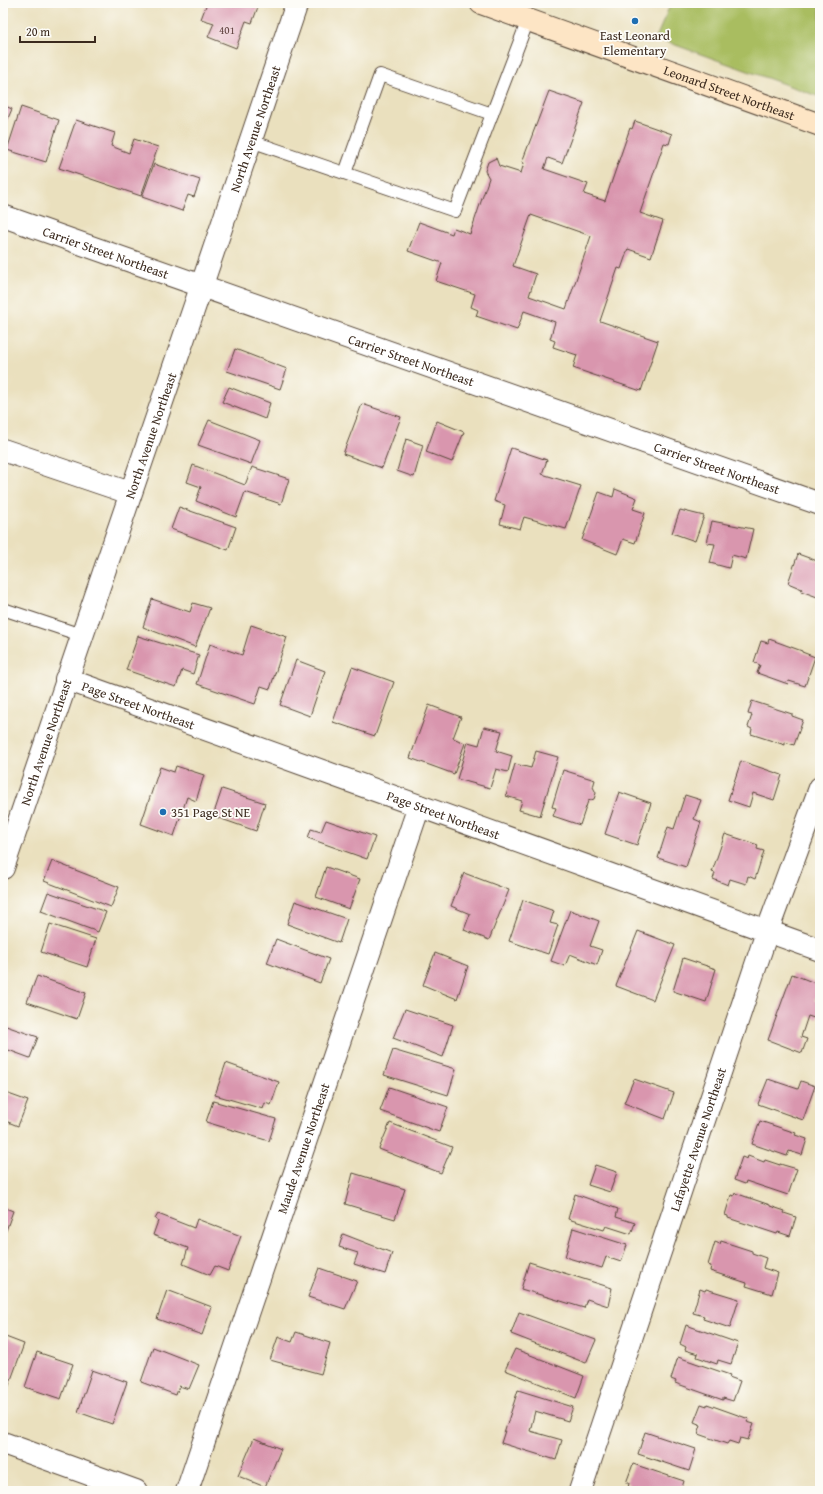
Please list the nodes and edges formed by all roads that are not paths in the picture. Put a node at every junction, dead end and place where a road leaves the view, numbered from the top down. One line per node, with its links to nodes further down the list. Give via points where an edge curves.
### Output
1 (297, 3): 6 (street, North Avenue Northeast)
2 (481, 3): 3 (main road, Leonard Street Northeast)
3 (528, 20): 4 (lane); 5 (main road, Leonard Street Northeast)
4 (492, 114): 7 (lane, via 456,211); 7 (lane, via 380,75)
5 (820, 125)
6 (251, 141): 7 (lane); 9 (street, North Avenue Northeast)
7 (345, 173)
8 (3, 216): 9 (street, Carrier Street Northeast)
9 (202, 286): 11 (street, North Avenue Northeast); 12 (street, Carrier Street Northeast)
10 (3, 450): 11 (street)
11 (130, 494): 14 (street, North Avenue Northeast)
12 (820, 504)
13 (3, 609): 14 (lane)
14 (81, 635): 15 (street, North Avenue Northeast)
15 (66, 679): 17 (street, Page Street Northeast); 18 (street, North Avenue Northeast)
16 (820, 788): 19 (street, Lafayette Avenue Northeast)
17 (419, 806): 19 (street, Page Street Northeast); 23 (street, Maude Avenue Northeast)
18 (3, 868)
19 (767, 932): 20 (street, Page Street Northeast); 24 (street, Lafayette Avenue Northeast)
20 (820, 950)
21 (3, 1443): 22 (street)
22 (136, 1491)
23 (187, 1491)
24 (580, 1491)

